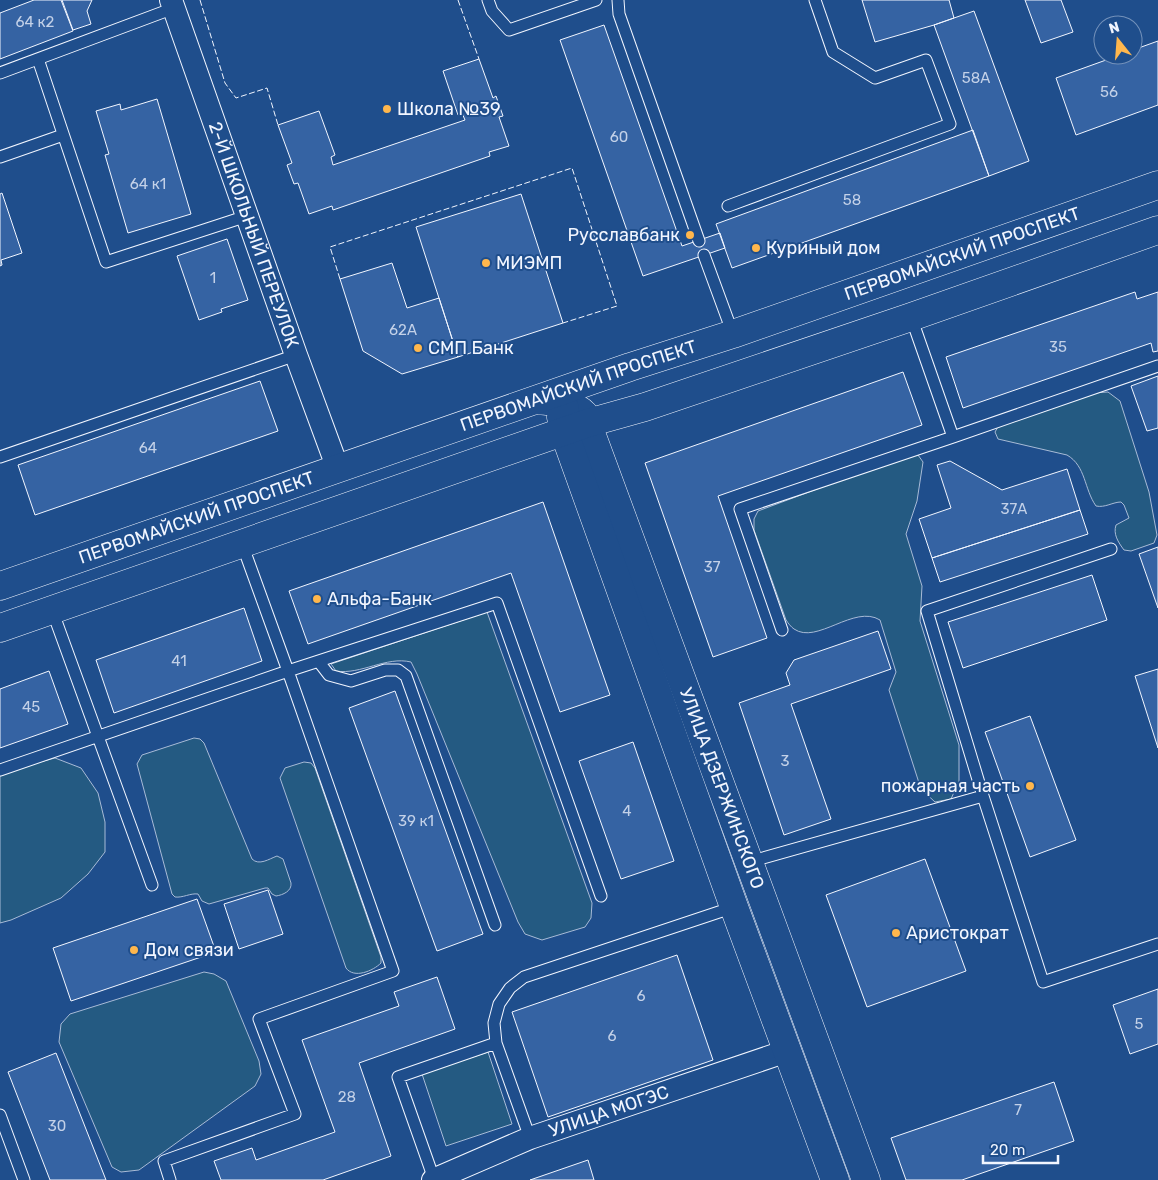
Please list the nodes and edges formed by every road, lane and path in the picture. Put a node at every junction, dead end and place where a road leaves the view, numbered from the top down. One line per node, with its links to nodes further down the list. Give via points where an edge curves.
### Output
1 (488, 0): 2 (lane, via 492,11 509,30)
2 (596, 0)
3 (618, 0): 14 (lane, via 618,14)
4 (815, 0): 11 (lane, via 833,52 875,78 926,60 950,124)
5 (172, 4): 6 (lane); 12 (street, 2-Й ШКОЛЬНЫЙ ПЕРЕУЛОК)
6 (38, 59): 7 (lane); 8 (lane)
7 (0, 73)
8 (64, 135): 9 (lane); 12 (lane, via 106,262)
9 (0, 157)
10 (1158, 185): 17 (main road, ПЕРВОМАЙСКИЙ ПРОСПЕКТ)
11 (728, 206)
12 (247, 216): 18 (street, 2-Й ШКОЛЬНЫЙ ПЕРЕУЛОК)
13 (1158, 230): 16 (main road)
14 (699, 241)
15 (704, 255): 17 (lane)
16 (911, 318): 23 (main road); 24 (lane)
17 (733, 334): 20 (main road, ПЕРВОМАЙСКИЙ ПРОСПЕКТ)
18 (296, 355): 25 (lane); 26 (street, 2-Й ШКОЛЬНЫЙ ПЕРЕУЛОК)
19 (1158, 366): 24 (lane)
20 (592, 381): 21 (main road, ПЕРВОМАЙСКИЙ ПРОСПЕКТ); 22 (main road)
21 (537, 400): 22 (main road); 26 (main road, ПЕРВОМАЙСКИЙ ПРОСПЕКТ)
22 (568, 405): 23 (main road, УЛИЦА ДЗЕРЖИНСКОГО, via 582,411)
23 (576, 428): 27 (main road); 38 (main road, УЛИЦА ДЗЕРЖИНСКОГО); 41 (main road, УЛИЦА ДЗЕРЖИНСКОГО)
24 (953, 437): 32 (lane, via 740,509)
25 (0, 457)
26 (338, 469): 29 (main road, ПЕРВОМАЙСКИЙ ПРОСПЕКТ)
27 (242, 544): 30 (main road); 34 (lane)
28 (1111, 549): 37 (lane, via 927,611)
29 (0, 586)
30 (52, 610): 31 (main road); 35 (lane)
31 (0, 628)
32 (782, 630)
33 (319, 662): 34 (lane); 40 (lane, via 497,604); 42 (lane, via 329,675 352,681 385,670 398,670 406,676)
34 (288, 671): 35 (lane); 49 (lane, via 393,971 259,1019 295,1114 164,1161)
35 (97, 736): 36 (lane); 39 (lane)
36 (0, 770)
37 (983, 796): 38 (lane); 43 (lane, via 1043,982)
38 (749, 862): 52 (main road, УЛИЦА ДЗЕРЖИНСКОГО)
39 (152, 885)
40 (601, 896)
41 (734, 907): 44 (lane, via 524,977 510,988 499,1004 494,1023); 45 (main road, УЛИЦА ДЗЕРЖИНСКОГО)
42 (495, 925)
43 (1158, 944)
44 (496, 1043): 47 (lane); 50 (lane, via 398,1077)
45 (787, 1051): 47 (street, УЛИЦА МОГЭС); 51 (main road, УЛИЦА ДЗЕРЖИНСКОГО)
46 (0, 1115): 48 (lane)
47 (530, 1138): 50 (street, УЛИЦА МОГЭС)
48 (24, 1180)
49 (170, 1180)
50 (433, 1180)
51 (835, 1180)
52 (866, 1180)

